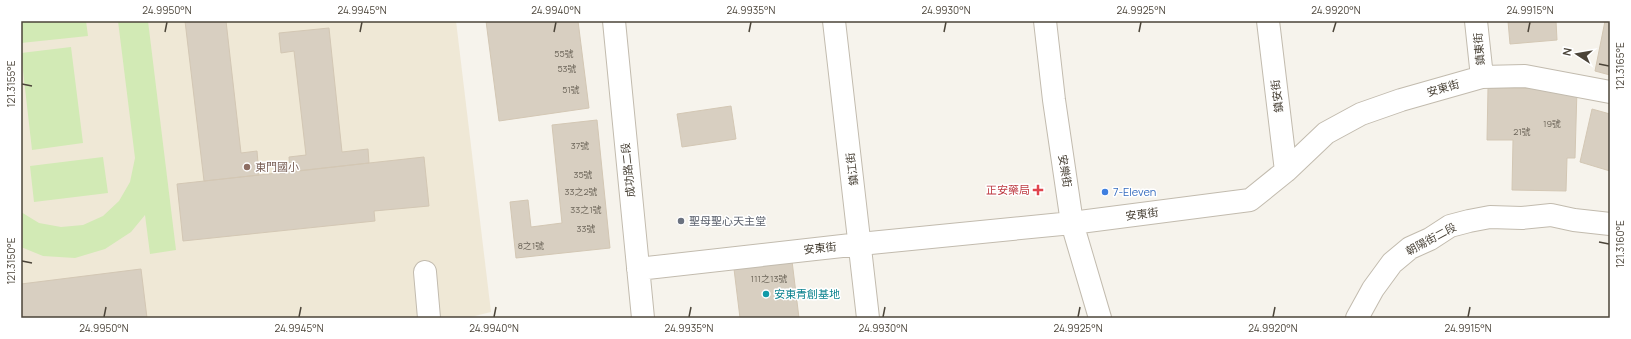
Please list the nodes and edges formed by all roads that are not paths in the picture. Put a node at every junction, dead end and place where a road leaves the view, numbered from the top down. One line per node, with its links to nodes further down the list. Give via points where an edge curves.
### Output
1 (614, 21): 12 (street, 成功路二段)
2 (834, 21): 11 (street, 鎮江街)
3 (1045, 21): 9 (street, 安樂街)
4 (1268, 21): 8 (street, 鎮安街)
5 (1476, 21): 6 (street, 鎮東街)
6 (1482, 77): 7 (street, 安東街, via 1525,76); 8 (street, 安東街, via 1361,114 1326,133)
7 (1610, 92)
8 (1286, 171): 9 (street, 安東街, via 1250,200)
9 (1072, 223): 11 (street, 安東街); 17 (street, 安樂街)
10 (1610, 224): 18 (street, 朝陽街二段, via 1551,215 1522,218 1490,217 1450,226 1410,248 1392,263 1373,289)
11 (860, 244): 12 (street, 安東街); 16 (street, 鎮江街)
12 (638, 269): 15 (street, 成功路二段)
13 (425, 272): 14 (street)
14 (429, 318)
15 (641, 318)
16 (868, 318)
17 (1100, 318)
18 (1357, 318)

